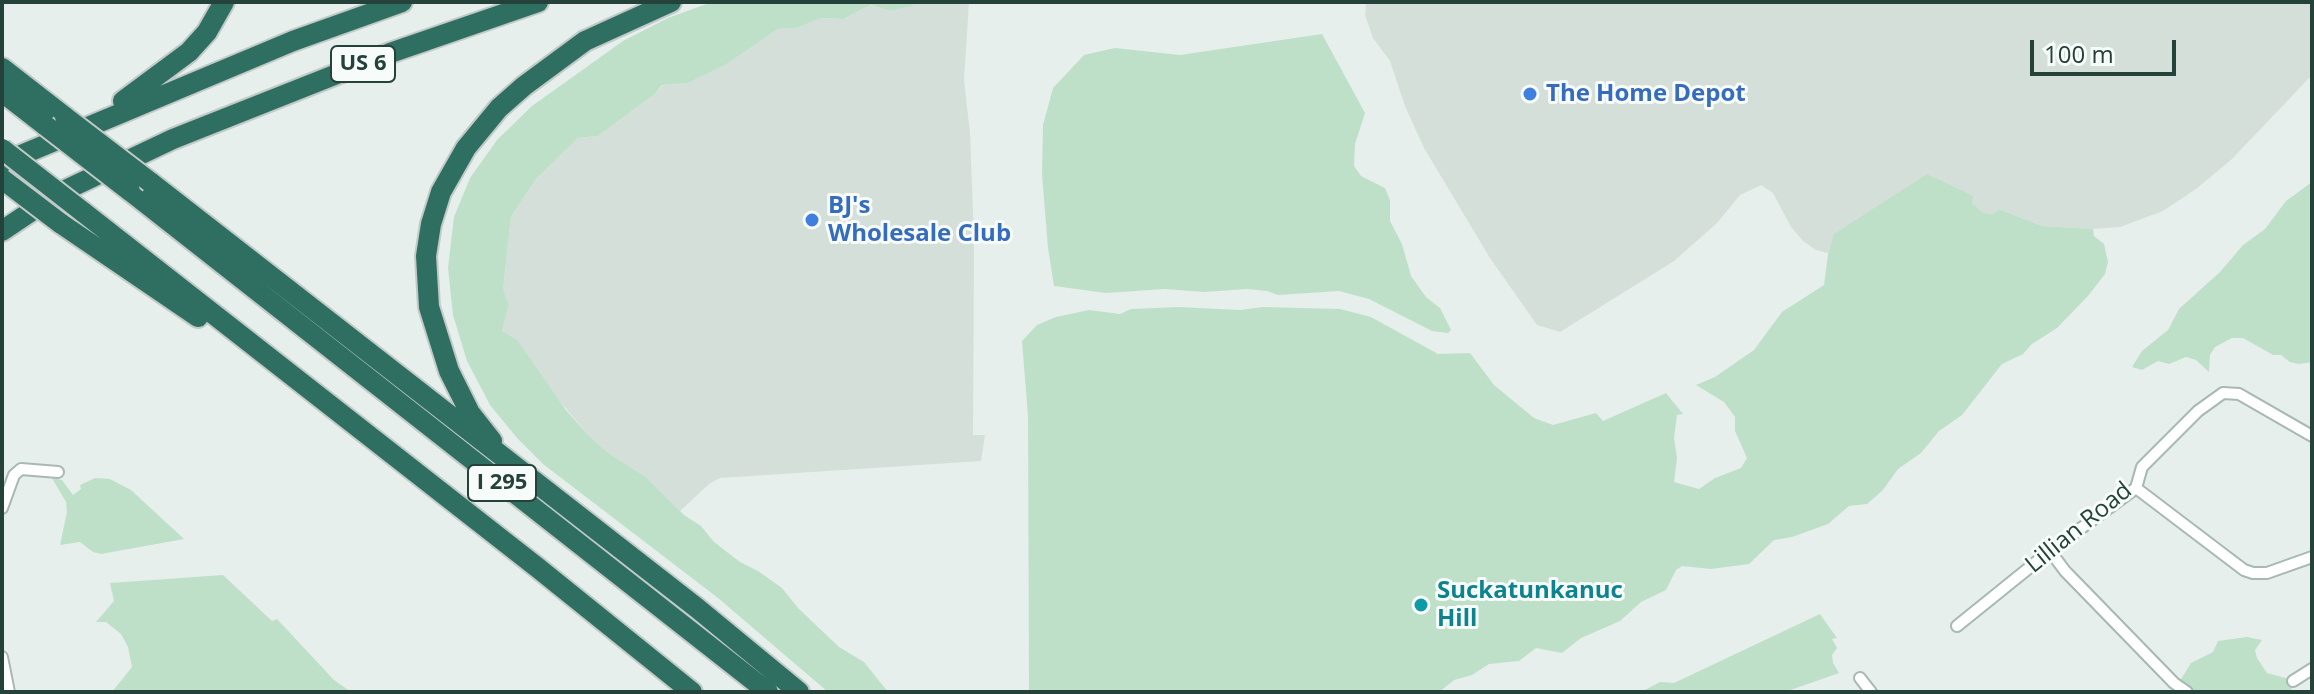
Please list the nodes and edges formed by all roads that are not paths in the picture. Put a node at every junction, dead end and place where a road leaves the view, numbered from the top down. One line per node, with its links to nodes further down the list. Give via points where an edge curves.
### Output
1 (224, 2): 9 (highway, via 199,42 166,71 115,107)
2 (402, 2): 9 (highway, via 305,36)
3 (538, 2): 13 (highway, US 6, via 402,49 147,150 57,194)
4 (671, 2): 18 (highway, via 585,41 499,108 448,177 433,216 427,290 449,371 487,435)
5 (2, 61): 8 (highway)
6 (2, 68): 8 (highway)
7 (2, 92): 29 (highway, I 295, bridge)
8 (37, 95): 18 (highway, bridge)
9 (37, 147): 11 (highway)
10 (2, 149): 14 (highway, I 295, bridge)
11 (2, 163)
12 (2, 179): 14 (highway, bridge)
13 (2, 231)
14 (315, 394): 28 (highway, I 295)
15 (2312, 436): 17 (street, Lillian Road, via 2239,394 2223,393 2142,467)
16 (58, 472): 19 (street, via 21,469)
17 (2136, 488): 20 (street, Lillian Road); 21 (street, via 2244,570 2267,573)
18 (548, 492): 30 (highway)
19 (2, 508)
20 (2050, 551): 22 (street, Lillian Road); 32 (street)
21 (2312, 557)
22 (1957, 626)
23 (2, 657): 27 (street)
24 (2312, 669): 26 (street)
25 (1860, 678): 31 (street)
26 (2293, 681)
27 (9, 692)
28 (692, 692)
29 (768, 692)
30 (799, 692)
31 (1871, 692)
32 (2187, 692)

